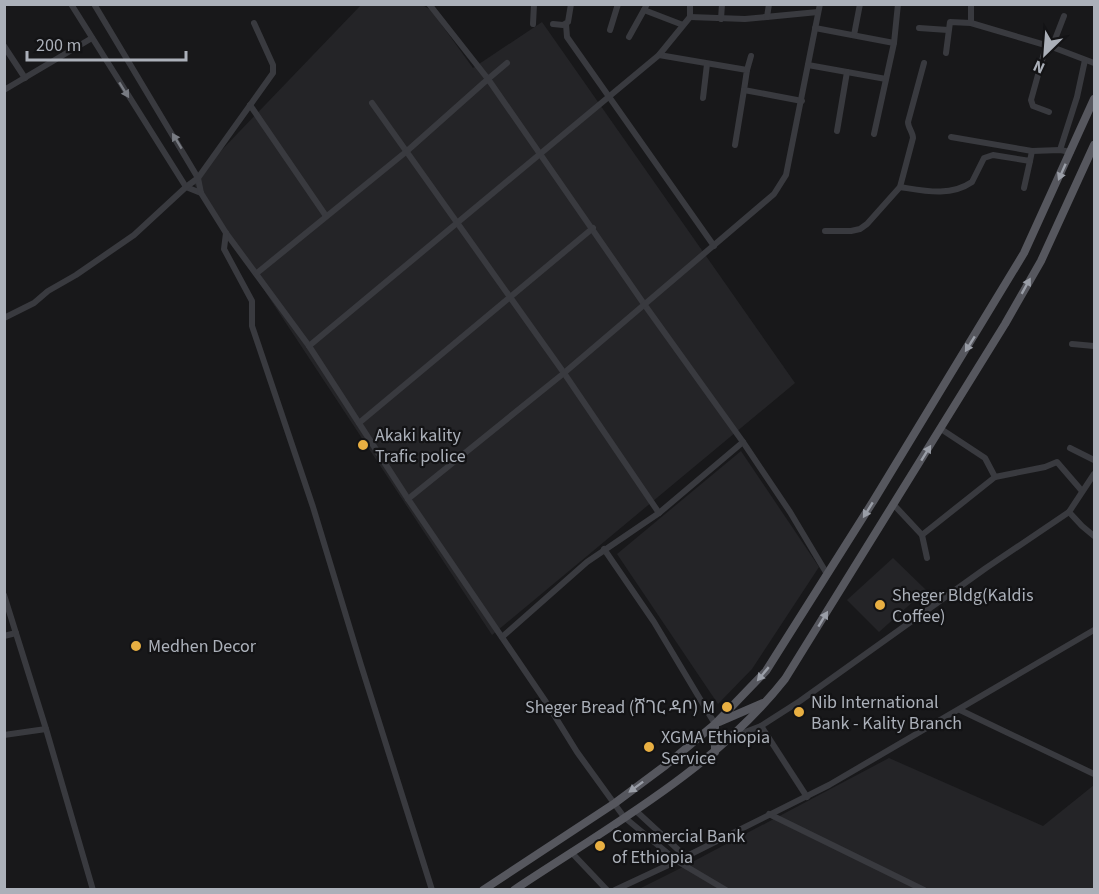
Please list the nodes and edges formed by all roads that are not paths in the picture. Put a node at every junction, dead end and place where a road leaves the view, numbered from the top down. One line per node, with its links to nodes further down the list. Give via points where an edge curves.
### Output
1 (71, 4): 32 (street)
2 (94, 4): 71 (street, one-way to 2)
3 (429, 4): 48 (street)
4 (534, 4): 22 (street)
5 (571, 4): 24 (street)
6 (618, 4): 28 (street)
7 (690, 4): 17 (street)
8 (722, 4): 19 (street)
9 (769, 4): 18 (street)
10 (820, 4): 15 (street)
11 (860, 4): 30 (street)
12 (898, 4): 33 (street)
13 (971, 4): 21 (street)
14 (645, 7): 25 (street); 31 (street)
15 (818, 12): 18 (street); 26 (street)
16 (1064, 16): 35 (street)
17 (690, 17): 19 (street); 25 (street)
18 (767, 17): 19 (street)
19 (721, 19)
20 (254, 23): 57 (street, via 273,69)
21 (971, 23): 29 (street, via 953,21); 35 (street)
22 (533, 24)
23 (554, 24): 24 (street)
24 (566, 24): 52 (street, via 567,36)
25 (683, 25): 37 (street)
26 (815, 28): 30 (street); 44 (street)
27 (919, 28): 29 (street)
28 (610, 30)
29 (948, 30): 36 (street)
30 (854, 35): 33 (street)
31 (629, 37)
32 (92, 38): 47 (street); 72 (street, one-way to 72)
33 (894, 42): 49 (street)
34 (4, 46): 47 (street)
35 (1049, 46): 39 (street); 58 (street, via 1030,100 1034,106)
36 (946, 53)
37 (659, 55): 43 (street); 52 (street)
38 (751, 56): 45 (street)
39 (1085, 60): 42 (street); 64 (street)
40 (507, 63): 48 (street)
41 (924, 63): 73 (street, via 908,122 913,138)
42 (1095, 63)
43 (707, 64): 45 (street); 53 (street)
44 (808, 65): 46 (street); 55 (street)
45 (747, 70): 51 (street)
46 (847, 72): 49 (street); 59 (street)
47 (24, 78): 50 (street)
48 (488, 79): 65 (street); 69 (street)
49 (886, 79): 60 (street)
50 (4, 90)
51 (744, 90): 55 (street); 62 (street)
52 (609, 96): 69 (street); 81 (street)
53 (703, 99)
54 (1095, 99): 67 (main road)
55 (802, 101): 81 (street, via 784,182)
56 (372, 103): 65 (street)
57 (250, 105): 71 (street); 76 (street)
58 (1048, 111)
59 (837, 131)
60 (874, 134)
61 (951, 136): 66 (street)
62 (735, 145)
63 (1095, 145): 68 (main road)
64 (1060, 150): 66 (street); 67 (street)
65 (406, 151): 76 (street); 77 (street)
66 (1032, 151): 70 (street)
67 (1071, 152): 106 (main road, one-way to 106, via 1024,254)
68 (1093, 152): 91 (main road, one-way to 68, via 1041,261)
69 (540, 153): 77 (street); 78 (street)
70 (1030, 161): 73 (street, via 988,156 981,161 972,182 941,193); 74 (street)
71 (198, 178): 72 (street); 75 (street)
72 (186, 187): 75 (street); 85 (street, via 134,235)
73 (900, 187): 79 (street, via 860,229)
74 (1024, 188)
75 (201, 193): 80 (street)
76 (326, 216): 82 (street)
77 (458, 223): 83 (street); 87 (street)
78 (593, 228): 83 (street); 84 (street)
79 (825, 231)
80 (226, 233): 82 (street); 130 (street, via 224,249 252,301 252,326 314,507)
81 (714, 246): 84 (street)
82 (256, 273): 87 (street)
83 (509, 297): 89 (street); 90 (street)
84 (644, 304): 89 (street); 92 (street)
85 (4, 318)
86 (1072, 345): 88 (street)
87 (309, 346): 90 (street)
88 (1095, 346)
89 (564, 373): 98 (street); 101 (street)
90 (360, 423): 98 (street)
91 (941, 429): 96 (street, via 985,458); 99 (main road, one-way to 91)
92 (743, 442): 101 (street); 106 (street)
93 (1070, 448): 94 (street)
94 (1095, 460)
95 (1095, 474): 97 (street)
96 (995, 477): 97 (street, via 1057,462); 102 (street)
97 (1082, 491): 100 (street)
98 (408, 499): 111 (street)
99 (894, 505): 102 (street); 112 (main road, one-way to 99)
100 (1069, 512): 103 (street); 115 (street)
101 (659, 513): 104 (street)
102 (922, 535): 105 (street)
103 (1095, 536)
104 (604, 549): 111 (street); 114 (street, via 654,622)
105 (927, 558)
106 (827, 574): 114 (main road, one-way to 114, via 766,671)
107 (4, 595): 109 (street)
108 (1095, 630): 113 (street)
109 (16, 633): 110 (street); 116 (street)
110 (4, 636)
111 (502, 638): 122 (street)
112 (767, 702): 114 (main road); 118 (main road)
113 (960, 710): 120 (street); 121 (street)
114 (715, 724): 119 (main road); 122 (main road, one-way to 122)
115 (761, 726): 118 (street); 121 (street)
116 (46, 729): 117 (street); 129 (street)
117 (4, 735)
118 (729, 738): 119 (main road)
119 (715, 752): 123 (main road)
120 (1095, 774)
121 (807, 797): 124 (street)
122 (615, 803): 125 (street); 131 (main road)
123 (635, 810): 125 (main road); 127 (street)
124 (769, 814): 127 (street); 136 (street)
125 (624, 817): 126 (main road); 128 (street)
126 (571, 852): 132 (main road); 133 (street)
127 (686, 856): 128 (street)
128 (677, 861): 134 (street); 135 (street)
129 (93, 890)
130 (432, 890)
131 (483, 890)
132 (514, 890)
133 (607, 890)
134 (615, 890)
135 (726, 890)
136 (924, 890)

